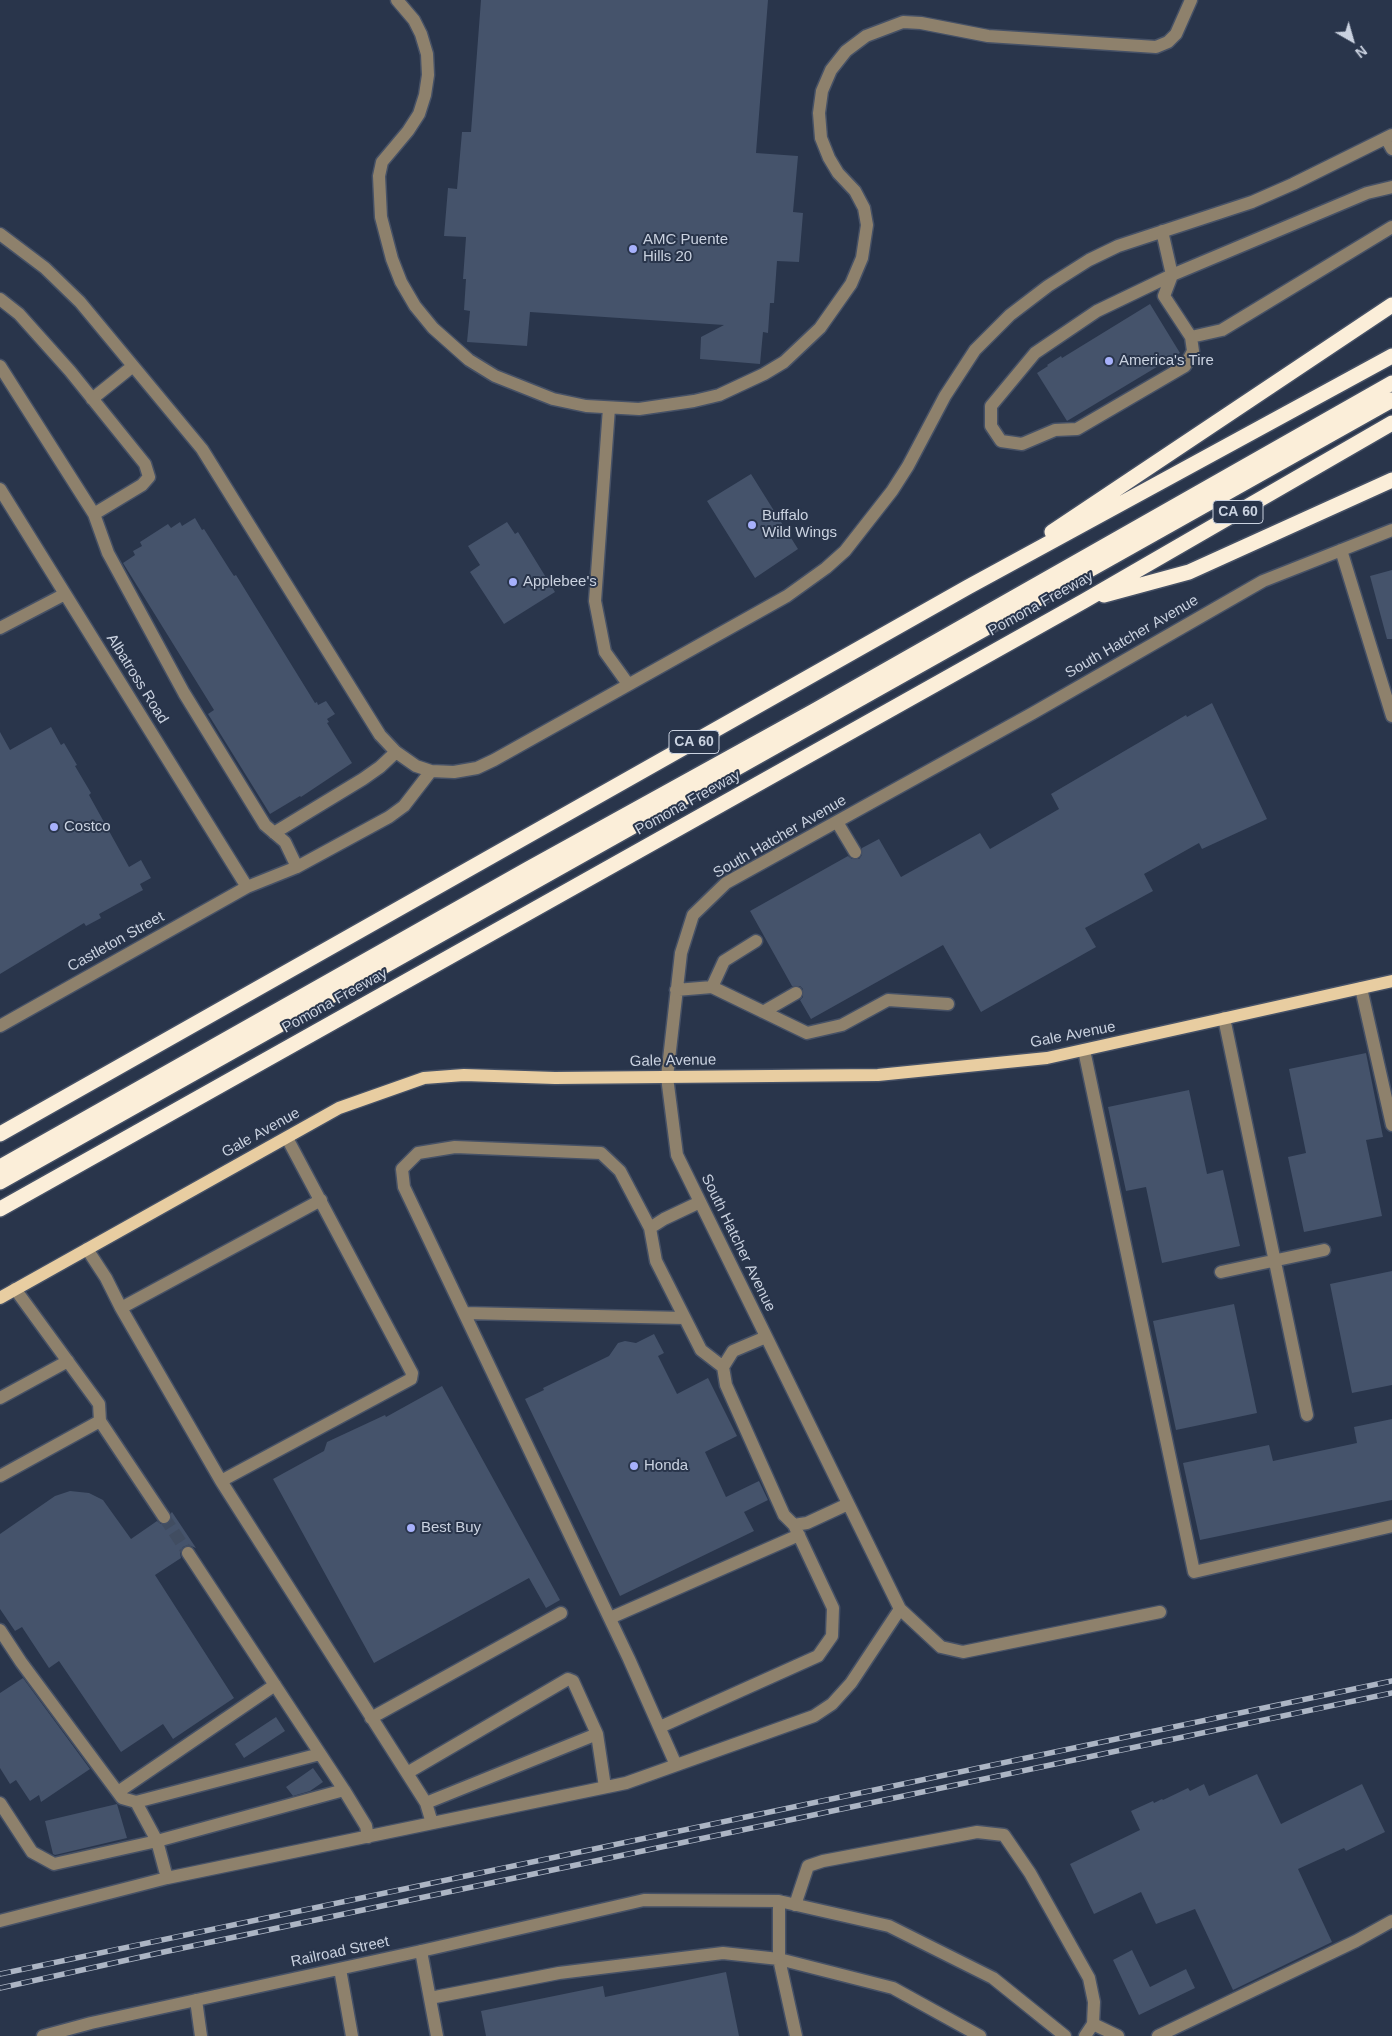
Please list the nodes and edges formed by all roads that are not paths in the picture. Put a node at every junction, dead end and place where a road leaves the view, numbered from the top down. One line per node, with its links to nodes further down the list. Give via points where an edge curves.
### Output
1 (398, 0): 18 (street, via 421,34 428,74 419,114 382,162 379,176 381,217 401,282 433,328 475,364 495,376 553,399)
2 (1191, 0): 18 (street, via 1176,34 1156,47 988,36 921,22 903,22 866,36 846,51 830,70 822,91 819,113 821,138 829,158 855,191 864,208 867,225 862,258 836,308 790,357 741,386 694,401 639,409)
3 (1390, 141): 6 (street, via 1252,202)
4 (1392, 187): 8 (street, via 1367,193)
5 (1392, 227): 11 (street, via 1222,330)
6 (1162, 231): 8 (street); 29 (street, via 1089,260 1048,286 994,330 960,372 892,491 844,551 826,568 787,596)
7 (0, 234): 14 (street, via 45,268 80,302)
8 (1172, 274): 11 (street, via 1164,296); 11 (street, via 1097,311 1035,353 991,406 991,426 1001,441 1022,444 1055,430 1076,429 1185,366 1193,351)
9 (0, 299): 16 (street, via 18,314)
10 (1392, 305): 25 (highway)
11 (1191, 337)
12 (1392, 356): 25 (highway, CA 60)
13 (0, 366): 22 (street)
14 (133, 366): 16 (street); 31 (street, via 212,462 380,735)
15 (1392, 383): 53 (highway)
16 (92, 399): 22 (street, via 145,464 149,477)
17 (1392, 400): 54 (highway)
18 (609, 408): 29 (street, via 595,602 605,652)
19 (1392, 423): 27 (highway, Pomona Freeway / CA 60)
20 (1392, 480): 27 (highway, via 1189,572)
21 (0, 489): 26 (street, Albatross Road)
22 (94, 514): 34 (street, via 108,552 184,693 265,825)
23 (1392, 530): 24 (street, South Hatcher Avenue)
24 (1341, 550): 30 (street); 33 (street, South Hatcher Avenue, via 1262,581)
25 (968, 587): 51 (highway, CA 60)
26 (65, 594): 28 (street); 37 (street, Albatross Road)
27 (1084, 601): 57 (highway, Pomona Freeway / CA 60)
28 (0, 628)
29 (628, 684): 32 (street, via 476,768 454,772)
30 (1392, 716)
31 (396, 752): 32 (street, via 416,766); 34 (street, via 363,779)
32 (431, 771): 36 (street, Castleton Street, via 404,806)
33 (838, 822): 35 (street); 42 (street, South Hatcher Avenue, via 726,883 693,915 680,952)
34 (274, 833): 36 (street, via 285,842)
35 (854, 852)
36 (297, 867): 37 (street, Castleton Street)
37 (247, 887): 47 (street, Castleton Street)
38 (756, 941): 40 (street, via 724,961)
39 (1392, 981): 41 (main road, Gale Avenue)
40 (712, 987): 42 (street); 45 (street)
41 (1361, 988): 46 (main road, Gale Avenue); 50 (street)
42 (676, 990): 49 (street, South Hatcher Avenue)
43 (796, 993): 45 (street)
44 (948, 1004): 45 (street, via 888,1000 842,1025 807,1033)
45 (763, 1012)
46 (1224, 1018): 48 (main road, Gale Avenue); 61 (street)
47 (0, 1026)
48 (1084, 1050): 49 (main road, Gale Avenue, via 1047,1058 878,1075); 78 (street, via 1194,1572)
49 (667, 1078): 52 (main road, Gale Avenue, via 464,1075 424,1078 339,1108); 56 (street, South Hatcher Avenue, via 677,1155)
50 (1392, 1125)
51 (0, 1134)
52 (287, 1138): 55 (street); 59 (main road, Gale Avenue)
53 (0, 1167)
54 (0, 1182)
55 (321, 1200): 65 (street); 75 (street, via 412,1373 411,1379)
56 (700, 1202): 58 (street); 68 (street, South Hatcher Avenue)
57 (0, 1209)
58 (650, 1228): 66 (street, via 620,1171 601,1153 455,1147 418,1153 402,1169 404,1188); 67 (street, via 656,1262)
59 (87, 1249): 63 (main road, Gale Avenue); 65 (street)
60 (1324, 1250): 61 (street)
61 (1275, 1260): 62 (street); 72 (street)
62 (1221, 1272)
63 (15, 1289): 64 (main road, Gale Avenue); 69 (street)
64 (0, 1298)
65 (121, 1308): 75 (street)
66 (464, 1313): 67 (street); 84 (street)
67 (684, 1318): 70 (street, via 700,1350)
68 (766, 1337): 70 (street, via 733,1351); 76 (street, South Hatcher Avenue)
69 (68, 1361): 71 (street); 73 (street, via 99,1404)
70 (723, 1366): 79 (street, via 726,1385 784,1515)
71 (0, 1398)
72 (1306, 1415)
73 (100, 1421): 74 (street); 77 (street)
74 (0, 1476)
75 (221, 1481): 87 (street)
76 (848, 1504): 79 (street); 81 (street, South Hatcher Avenue)
77 (164, 1517)
78 (1392, 1526)
79 (796, 1530): 84 (street); 88 (street, via 832,1608 832,1636 818,1656)
80 (188, 1553): 86 (street)
81 (900, 1609): 82 (street, via 941,1647 963,1652); 91 (street, via 851,1683 832,1704 814,1716)
82 (1160, 1612)
83 (562, 1613): 87 (street)
84 (610, 1618): 88 (street)
85 (0, 1630): 95 (street)
86 (275, 1685): 90 (street); 95 (street)
87 (371, 1718): 92 (street)
88 (660, 1727): 91 (street)
89 (597, 1734): 92 (street, via 573,1681 568,1679); 93 (street); 98 (street)
90 (320, 1754): 94 (street); 96 (street)
91 (676, 1765): 93 (street)
92 (407, 1773): 98 (street)
93 (605, 1787): 99 (street)
94 (344, 1790): 100 (street, via 366,1826); 101 (street)
95 (118, 1792): 96 (street, via 122,1798)
96 (136, 1802): 101 (street)
97 (0, 1803): 101 (street, via 32,1852 54,1864)
98 (426, 1803): 99 (street)
99 (432, 1823): 100 (street)
100 (368, 1837): 102 (street)
101 (157, 1841): 102 (street)
102 (167, 1878): 105 (street)
103 (780, 1901): 104 (street); 107 (street, Railroad Street, via 644,1900); 108 (street)
104 (795, 1904): 112 (street, via 808,1866 823,1861 977,1832 1004,1835 1030,1873 1089,1978 1094,2002); 120 (street, via 890,1926 993,1978)
105 (0, 1921)
106 (1392, 1921): 123 (street)
107 (420, 1951): 109 (street, Railroad Street); 110 (street)
108 (780, 1959): 110 (street, via 723,1953 646,1961 559,1973); 118 (street); 119 (street, via 893,1988)
109 (340, 1969): 111 (street, Railroad Street); 116 (street)
110 (430, 1998): 117 (street)
111 (196, 2000): 113 (street, Railroad Street); 115 (street)
112 (1093, 2024): 121 (street); 122 (street)
113 (87, 2030): 114 (street, Railroad Street)
114 (43, 2036)
115 (201, 2036)
116 (352, 2036)
117 (437, 2036)
118 (796, 2036)
119 (980, 2036)
120 (1065, 2036)
121 (1085, 2036)
122 (1118, 2036)
123 (1158, 2036)

